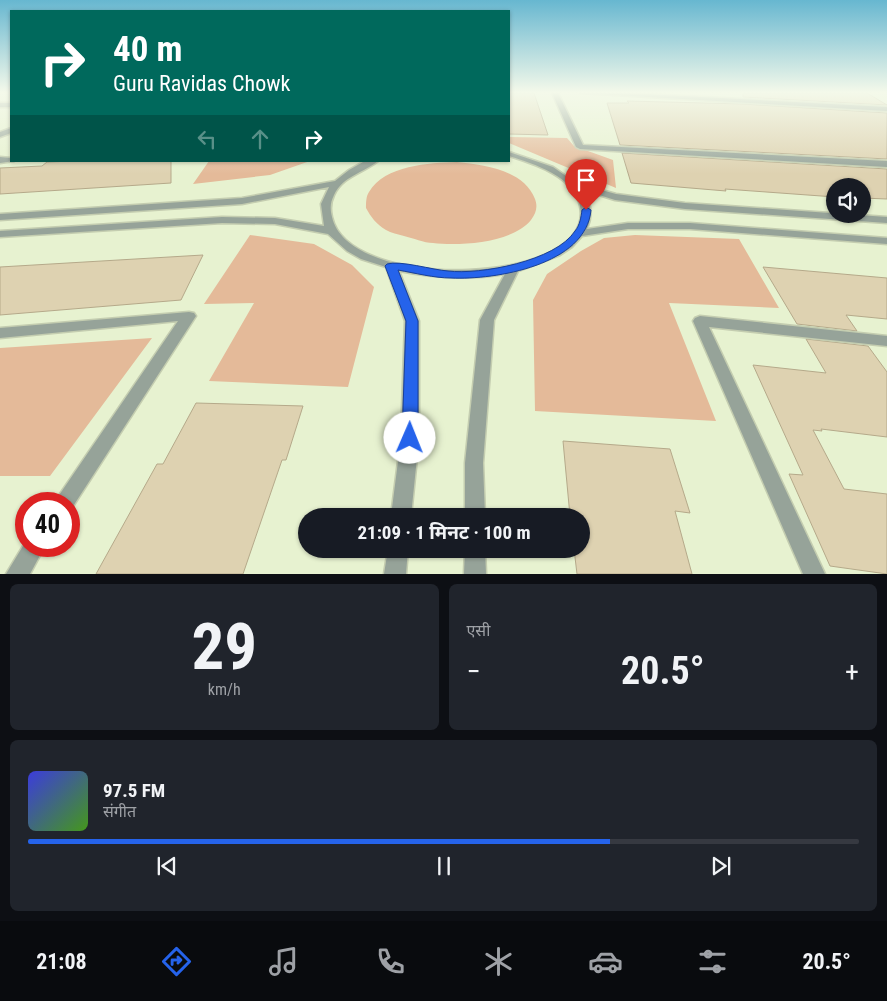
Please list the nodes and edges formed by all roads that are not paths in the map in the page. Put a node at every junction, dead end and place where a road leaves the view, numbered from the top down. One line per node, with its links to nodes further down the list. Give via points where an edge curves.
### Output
1 (567, 120): 4 (street, via 580,147)
2 (510, 154): 6 (street, via 549,167)
3 (372, 162): 5 (street)
4 (887, 164)
5 (338, 183): 7 (street, via 242,201); 9 (street, via 326,203 327,222)
6 (571, 184): 8 (street, via 615,197 685,206); 11 (street, via 580,194 586,210)
7 (0, 217)
8 (887, 220)
9 (332, 231): 10 (street, via 276,221 222,220); 13 (street, via 364,256)
10 (0, 234)
11 (579, 234): 12 (street, via 628,226 690,226); 14 (street, via 558,252)
12 (887, 241)
13 (391, 266): 14 (street, via 450,275); 18 (street, via 412,321 410,438)
14 (514, 268): 19 (street, via 487,320 474,463)
15 (0, 332): 17 (street, via 189,316)
16 (887, 341): 26 (street, via 700,321)
17 (71, 492)
18 (402, 508)
19 (475, 508)
20 (28, 557): 23 (street)
21 (397, 558): 24 (street)
22 (475, 558): 25 (street)
23 (17, 574)
24 (395, 574)
25 (475, 574)
26 (814, 574)

